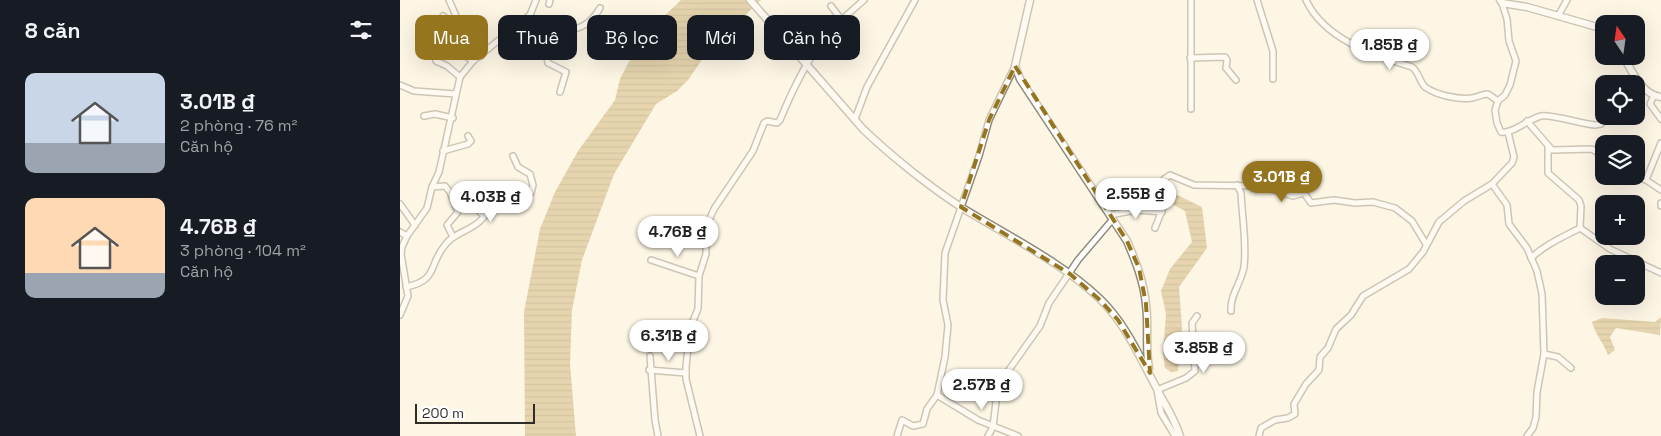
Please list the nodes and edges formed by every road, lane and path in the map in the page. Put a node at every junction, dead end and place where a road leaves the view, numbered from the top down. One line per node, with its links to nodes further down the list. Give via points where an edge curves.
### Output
1 (448, 0): 14 (street)
2 (536, 0): 15 (street)
3 (750, 0): 28 (street)
4 (864, 0): 17 (street)
5 (915, 0): 43 (street, via 867,87)
6 (1030, 0): 29 (street)
7 (1191, 0): 23 (street)
8 (1257, 0): 32 (street, via 1273,51)
9 (1306, 0): 39 (street, via 1313,14 1349,43 1412,67 1431,90 1461,98 1488,94)
10 (1567, 0): 18 (street)
11 (1501, 2): 18 (street); 39 (street, via 1516,62 1507,93)
12 (832, 6): 16 (street)
13 (600, 8): 20 (street, via 591,23)
14 (455, 15)
15 (530, 15)
16 (838, 15)
17 (846, 15)
18 (1558, 16): 19 (street)
19 (1595, 26)
20 (577, 28)
21 (498, 42): 22 (street)
22 (488, 50)
23 (1190, 58): 31 (street, via 1225,57 1226,68); 40 (street)
24 (436, 60): 30 (street)
25 (547, 60): 35 (street, via 566,72)
26 (808, 60): 28 (street)
27 (473, 61): 30 (street)
28 (806, 63): 43 (street); 76 (street, via 780,120 764,123 753,152 709,218 706,254)
29 (1015, 66): 61 (street, via 989,120); 64 (street, via 1020,79)
30 (460, 77): 36 (street)
31 (1236, 80)
32 (1273, 80)
33 (400, 85): 36 (street, via 414,91)
34 (1645, 89): 37 (street)
35 (560, 92)
36 (456, 94): 42 (street)
37 (1654, 95): 38 (street); 44 (street, via 1650,104)
38 (1661, 97)
39 (1498, 101): 47 (street, via 1495,110 1499,129)
40 (1191, 109)
41 (424, 116): 42 (street, via 435,114)
42 (453, 118): 51 (street)
43 (855, 119): 61 (street, via 880,146)
44 (1661, 119)
45 (1527, 121): 46 (street, via 1548,116); 47 (street); 50 (street)
46 (1595, 125)
47 (1508, 132): 55 (street, via 1514,160)
48 (468, 136): 51 (street, via 470,143)
49 (1661, 143): 54 (street)
50 (1548, 146): 52 (street, via 1555,150); 67 (street, via 1548,174 1579,200)
51 (443, 151): 57 (street)
52 (1595, 151)
53 (513, 156): 63 (street, via 518,167 530,174 531,193 514,200 498,197)
54 (1646, 180): 58 (street)
55 (1492, 184): 71 (street, via 1446,215); 72 (street, via 1506,202 1508,220)
56 (1237, 185): 62 (street, via 1194,185 1170,175 1164,179); 71 (street, via 1261,186 1293,196 1304,193 1312,204 1334,200 1373,202 1395,208 1412,221); 78 (street, via 1241,193 1244,260 1240,280 1230,302)
57 (432, 187): 65 (street, via 426,208); 70 (street, via 445,186 453,200 458,214 447,225)
58 (1661, 190)
59 (400, 204): 65 (street)
60 (476, 207): 63 (street)
61 (962, 207): 75 (street); 88 (street, via 944,259 943,300 948,325)
62 (1162, 212): 64 (street, via 1136,210); 66 (street)
63 (484, 216): 70 (street, via 475,226)
64 (1112, 217): 75 (street); 86 (street, via 1139,268 1146,304)
65 (415, 225): 69 (street)
66 (1155, 228)
67 (1580, 228): 72 (street, via 1547,244); 74 (street, via 1610,249)
68 (400, 232): 69 (street)
69 (407, 236): 77 (street, via 401,254)
70 (453, 236): 77 (street, via 441,250 430,276 422,283)
71 (1426, 244): 98 (street, via 1409,269 1362,296 1351,315 1335,330 1328,348 1320,357 1319,370 1294,404 1294,414 1261,428)
72 (1532, 258): 81 (street, via 1542,294)
73 (651, 260): 76 (street)
74 (1661, 272)
75 (1070, 274): 86 (street, via 1118,320); 89 (street, via 1002,382 996,399)
76 (699, 276): 85 (street, via 698,310 690,328)
77 (406, 287): 79 (street, via 407,302)
78 (1231, 311)
79 (400, 315)
80 (1197, 316): 87 (street, via 1192,323 1195,371)
81 (1544, 354): 83 (street, via 1558,357); 90 (street)
82 (650, 356): 84 (street)
83 (1571, 368)
84 (650, 370): 85 (street); 91 (street)
85 (686, 373): 92 (street)
86 (1150, 373): 87 (street)
87 (1157, 390): 96 (street, via 1161,413); 97 (street, via 1172,413)
88 (937, 395): 89 (street); 93 (street, via 926,412 923,424 913,426 902,420)
89 (993, 427): 94 (street); 95 (street)
90 (1531, 435)
91 (658, 436)
92 (700, 436)
93 (897, 436)
94 (988, 436)
95 (1018, 436)
96 (1174, 436)
97 (1180, 436)
98 (1259, 436)

